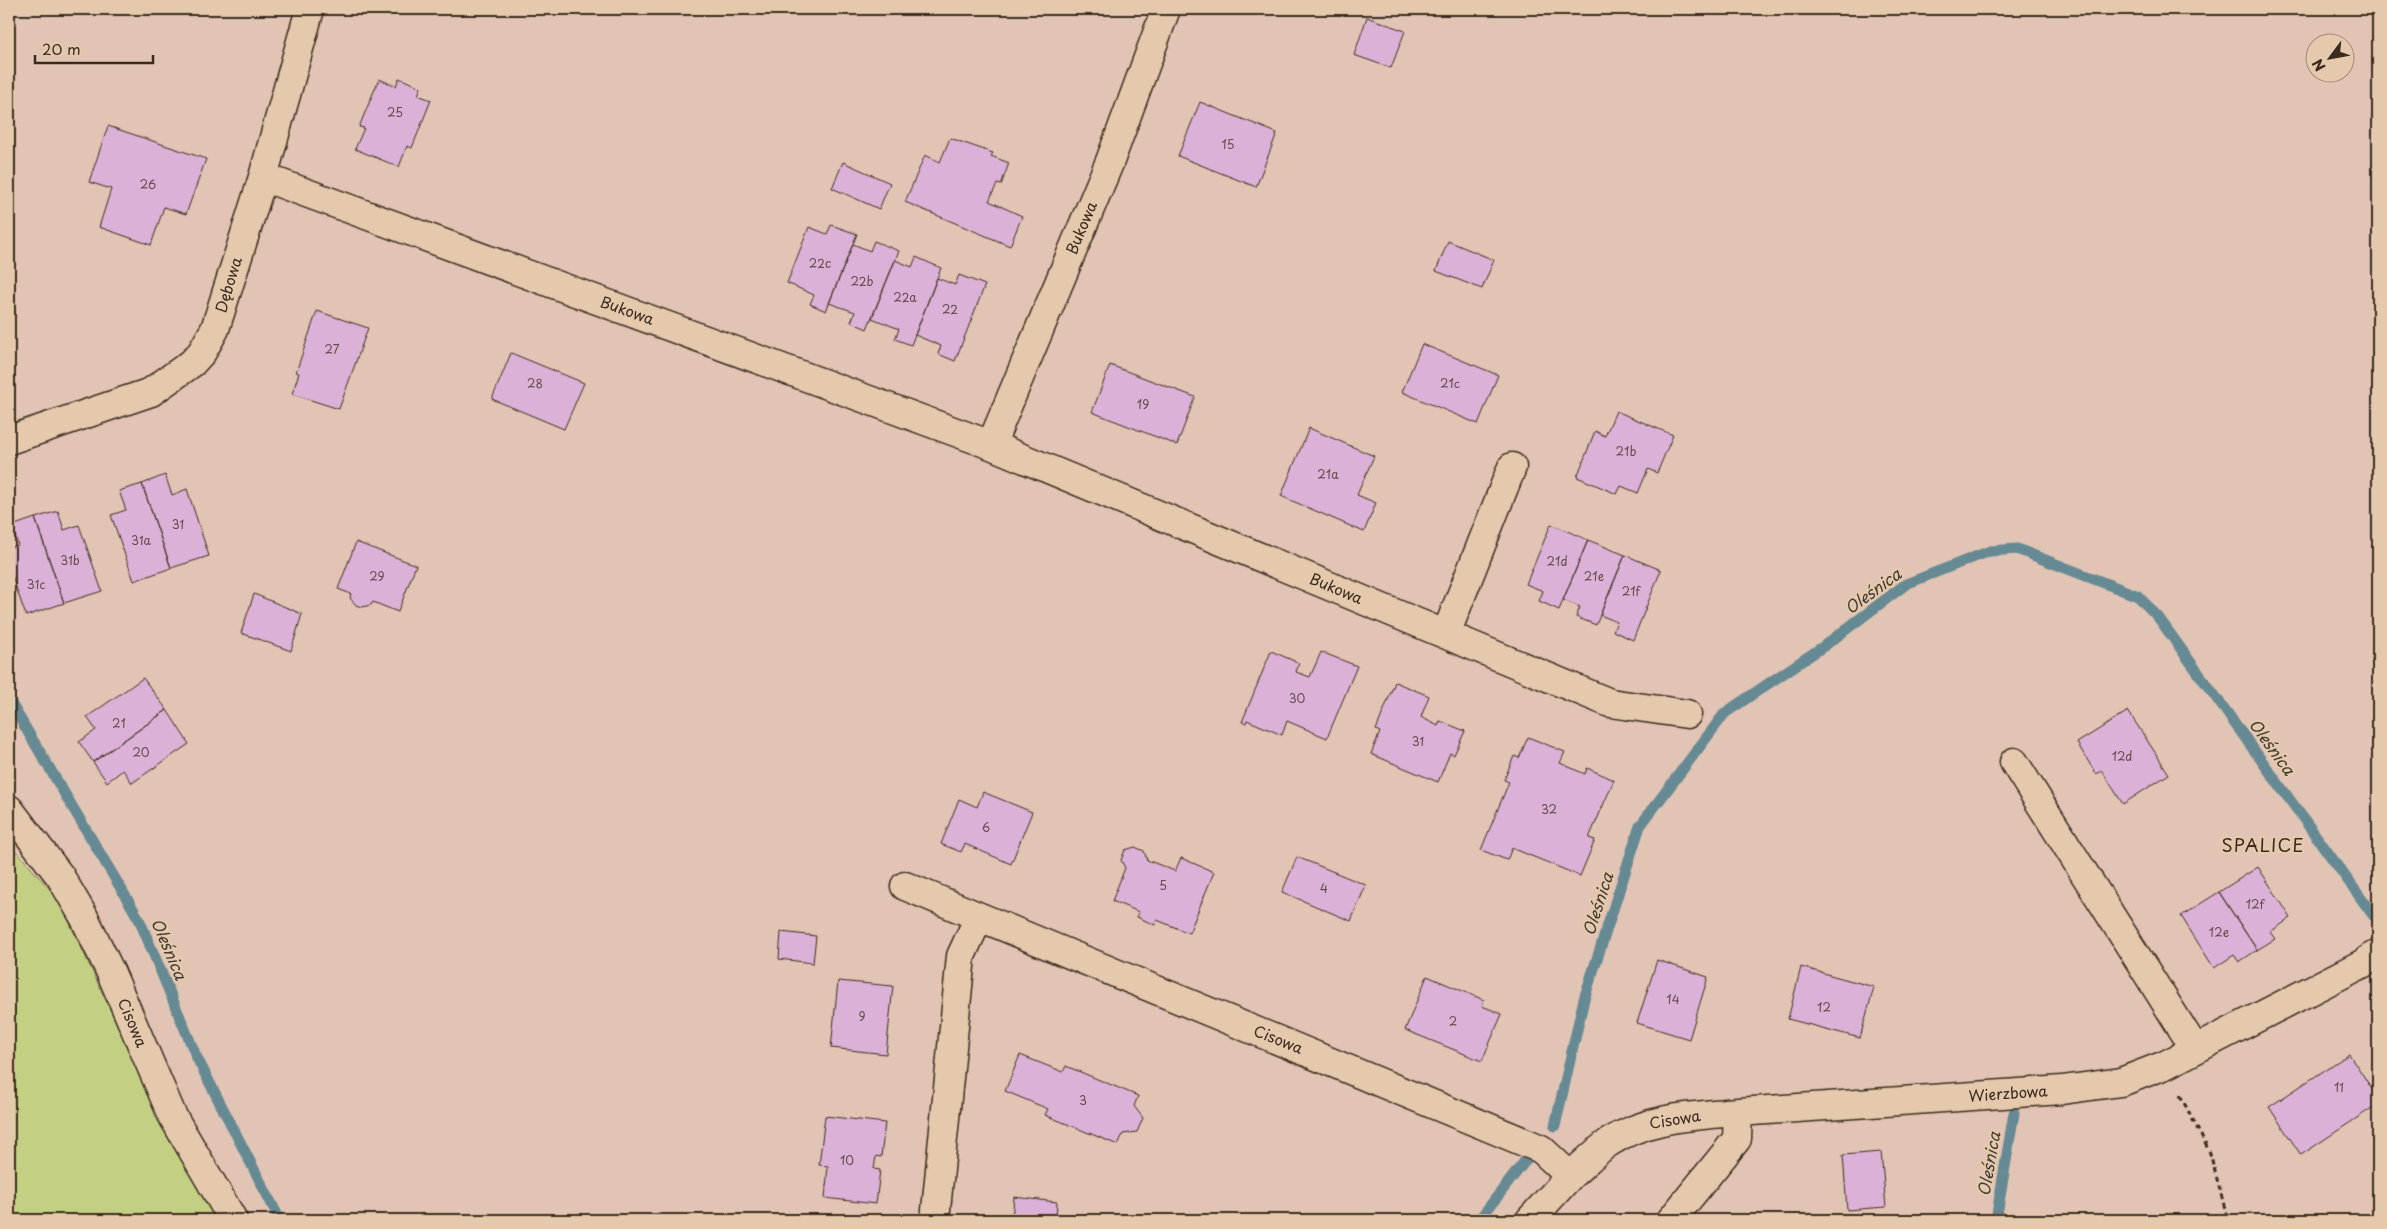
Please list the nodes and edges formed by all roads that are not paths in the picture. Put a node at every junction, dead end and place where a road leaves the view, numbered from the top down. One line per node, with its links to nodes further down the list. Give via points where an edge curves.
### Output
1 (310, 9): 3 (street, Dębowa)
2 (1166, 9): 5 (street, Bukowa, via 1110,161)
3 (263, 177): 4 (street, Dębowa, via 216,329 192,363 151,392); 5 (street, Bukowa)
4 (9, 440)
5 (991, 445): 7 (street, Bukowa)
6 (1512, 467): 7 (street)
7 (1446, 634): 8 (street, Bukowa, via 1610,703)
8 (1687, 714)
9 (2014, 762): 14 (street)
10 (14, 827): 17 (street, Cisowa, via 60,876 84,917 172,1115)
11 (905, 886): 12 (street, Cisowa)
12 (978, 917): 16 (street, Cisowa, via 1541,1149); 18 (street, via 961,956)
13 (2378, 953): 14 (street, Wierzbowa)
14 (2195, 1050): 15 (street, Wierzbowa, via 2121,1082 2062,1090)
15 (1738, 1112): 16 (street, Cisowa, via 1669,1118 1645,1124 1607,1144); 20 (street, via 1737,1139)
16 (1570, 1176): 19 (street, Cisowa)
17 (233, 1220)
18 (935, 1220)
19 (1530, 1220)
20 (1671, 1220)

